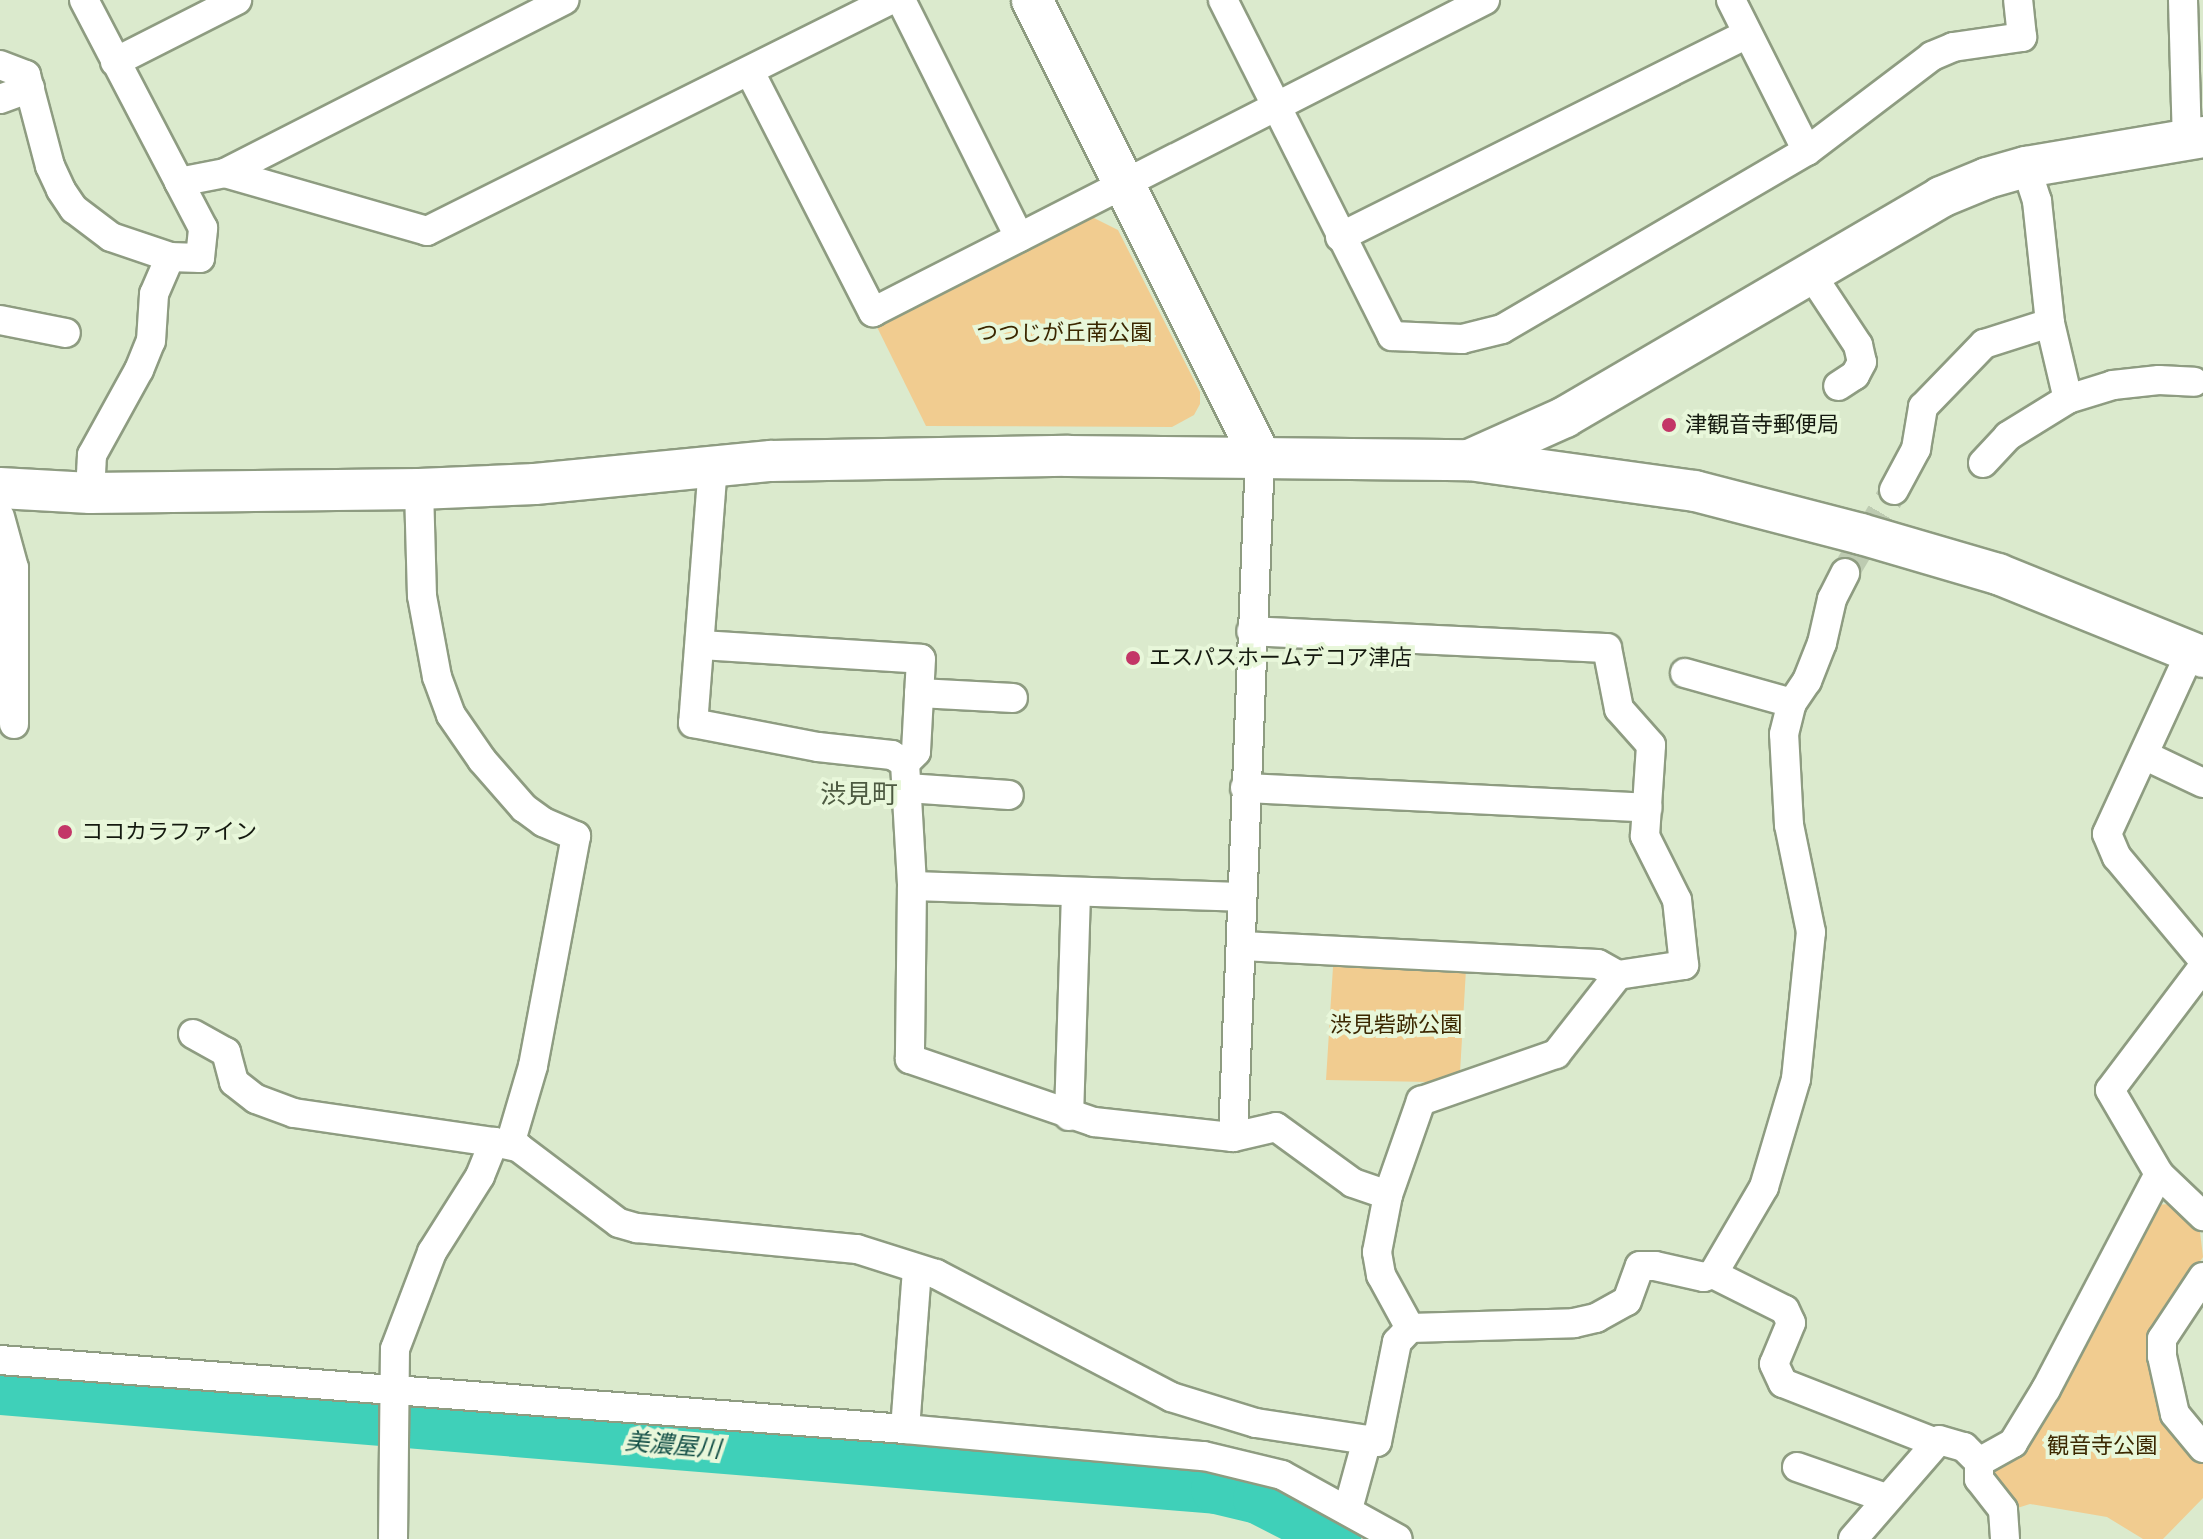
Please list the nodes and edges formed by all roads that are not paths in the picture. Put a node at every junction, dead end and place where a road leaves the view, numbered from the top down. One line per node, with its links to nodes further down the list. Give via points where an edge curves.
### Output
1 (84, 0): 14 (street)
2 (237, 0): 14 (street)
3 (565, 0): 23 (street)
4 (890, 0): 12 (street)
5 (901, 0): 26 (street)
6 (1032, 0): 25 (street)
7 (1223, 0): 19 (street)
8 (1485, 0): 19 (street)
9 (1731, 0): 13 (street)
10 (2018, 0): 21 (street, via 2022,37 1953,47 1932,56)
11 (2183, 0): 20 (street)
12 (849, 9): 16 (street)
13 (1747, 34): 21 (street); 27 (street)
14 (115, 62): 24 (street)
15 (0, 65): 17 (street, via 26,75)
16 (750, 72): 23 (street, via 427,231); 26 (street, via 873,312)
17 (30, 88): 18 (street); 28 (street, via 50,166 74,209 111,237)
18 (0, 99)
19 (1275, 106): 25 (street); 27 (street)
20 (2195, 138): 22 (street)
21 (1807, 151): 27 (street, via 1502,329 1476,338 1392,336)
22 (2026, 167): 29 (street, via 1941,197); 31 (street, via 2037,201)
23 (225, 173): 24 (street)
24 (179, 182): 28 (street, via 203,228 200,258)
25 (1123, 185): 26 (street); 36 (street)
26 (1019, 237)
27 (1340, 237)
28 (170, 257): 43 (street, via 154,294 151,341 92,455)
29 (1809, 271): 34 (street, via 1858,345 1862,362 1855,375); 37 (street, via 1565,417)
30 (0, 320): 32 (street)
31 (2050, 323): 35 (street); 42 (street, via 1984,344 1923,407 1916,449)
32 (66, 333)
33 (2194, 382): 35 (street, via 2113,385)
34 (1838, 386)
35 (2068, 399): 38 (street, via 2030,420)
36 (1260, 456): 37 (street); 39 (street); 46 (street)
37 (1469, 460): 48 (street, via 1695,491 1861,534 1998,574)
38 (1983, 463)
39 (713, 465): 41 (street, via 535,484); 47 (street)
40 (0, 488): 43 (street)
41 (419, 489): 43 (street); 70 (street, via 422,596 437,677 451,715 524,808 576,836 533,1066)
42 (1894, 490)
43 (90, 493)
44 (0, 517): 53 (street, via 14,568)
45 (1845, 573): 52 (street, via 1807,681)
46 (1251, 631): 57 (street); 59 (street, via 1607,648 1619,709 1651,745)
47 (701, 645): 50 (street, via 921,659); 55 (street, via 693,723 892,755)
48 (2197, 654): 54 (street)
49 (1685, 673): 52 (street)
50 (919, 693): 51 (street); 55 (street, via 916,752)
51 (1013, 698)
52 (1792, 703): 75 (street, via 1784,764 1794,855 1811,932 1796,1079 1764,1187)
53 (14, 724)
54 (2144, 755): 56 (street); 64 (street, via 2107,834 2117,857)
55 (906, 776): 58 (street); 60 (street)
56 (2203, 783)
57 (1245, 788): 59 (street); 62 (street)
58 (1009, 795)
59 (1648, 808): 66 (street, via 1645,836 1677,900 1684,965)
60 (912, 886): 61 (street); 68 (street, via 910,1059)
61 (1076, 892): 62 (street); 68 (street)
62 (1241, 897): 63 (street)
63 (1242, 946): 66 (street, via 1598,964); 69 (street)
64 (2203, 960)
65 (2203, 967): 71 (street, via 2110,1090)
66 (1618, 975): 72 (street, via 1556,1054 1421,1101)
67 (193, 1034): 70 (street, via 226,1052 234,1082 256,1099 294,1113)
68 (1069, 1116): 69 (street)
69 (1233, 1137): 72 (street, via 1276,1127 1353,1183)
70 (502, 1143): 74 (street, via 628,1226 830,1244); 79 (street, via 432,1252 395,1349)
71 (2159, 1174): 73 (street); 84 (street, via 2013,1443)
72 (1388, 1195): 77 (street, via 1377,1252 1381,1275)
73 (2203, 1216)
74 (917, 1269): 80 (street); 81 (street, via 936,1274 1171,1397 1256,1423)
75 (1713, 1274): 77 (street, via 1640,1266 1627,1301 1574,1323); 82 (street, via 1785,1310 1791,1323 1774,1364 1783,1383)
76 (2203, 1277): 83 (street, via 2162,1339 2162,1356 2175,1414)
77 (1410, 1328): 81 (street, via 1397,1342 1377,1442)
78 (0, 1360): 79 (street)
79 (396, 1392): 80 (street); 88 (street)
80 (905, 1429): 87 (street, via 1204,1456 1282,1475)
81 (1367, 1440): 87 (street)
82 (1936, 1443): 84 (street, via 1964,1447); 86 (street)
83 (2203, 1448)
84 (1979, 1462): 91 (street, via 1979,1479 2003,1510)
85 (1797, 1467): 86 (street)
86 (1886, 1498): 90 (street)
87 (1348, 1509): 89 (street)
88 (393, 1539)
89 (1398, 1539)
90 (1853, 1539)
91 (2005, 1539)

